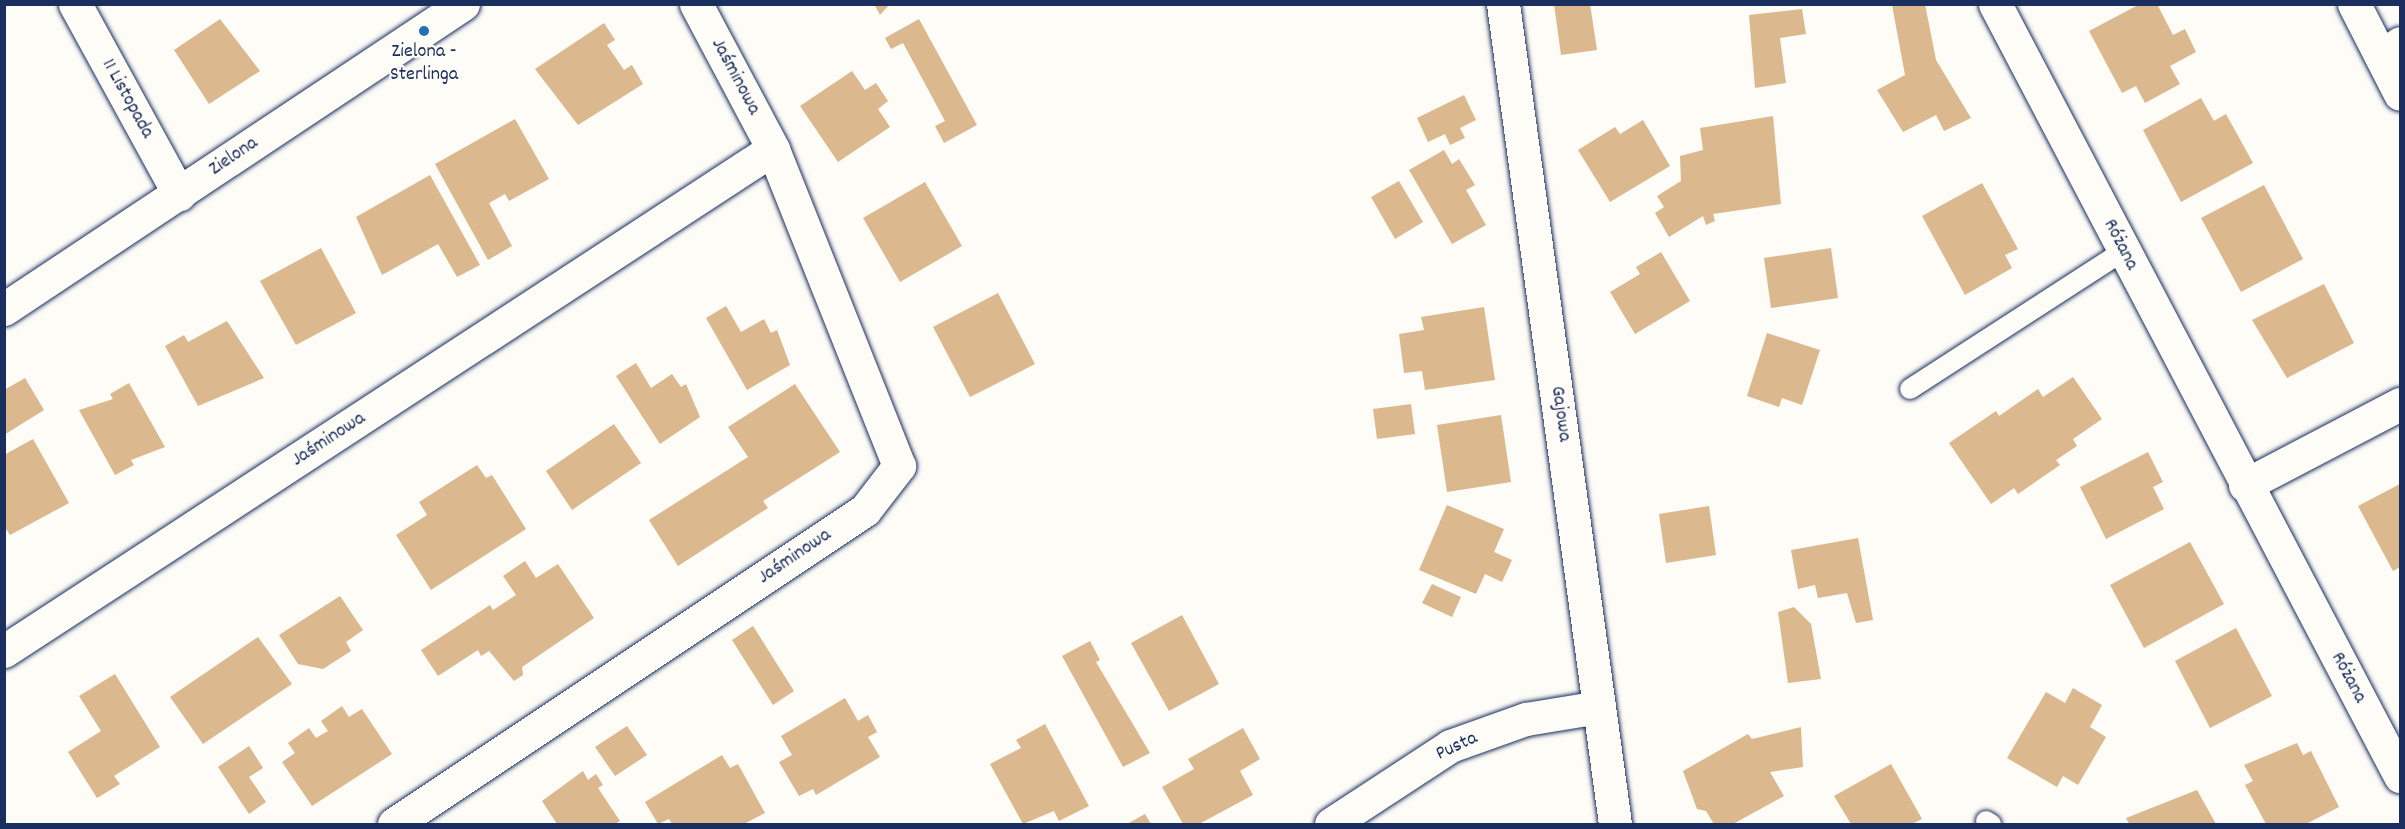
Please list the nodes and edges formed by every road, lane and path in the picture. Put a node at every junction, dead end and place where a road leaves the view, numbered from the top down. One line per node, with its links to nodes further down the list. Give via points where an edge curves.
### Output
1 (75, 4): 10 (street, 11 Listopada)
2 (463, 4): 10 (street, Zielona)
3 (696, 4): 9 (street, Jaśminowa)
4 (1503, 4): 17 (street, Gajowa)
5 (1995, 4): 11 (street, Różana)
6 (2354, 4): 7 (street)
7 (2391, 50): 8 (street)
8 (2400, 94)
9 (773, 149): 16 (street, Jaśminowa); 19 (street, Jaśminowa, via 899,466 865,510)
10 (179, 194): 12 (street, Zielona)
11 (2123, 251): 13 (lane); 15 (street, Różana)
12 (4, 309)
13 (1910, 389)
14 (2400, 404): 15 (street)
15 (2245, 484): 18 (street, Różana)
16 (4, 651)
17 (1599, 707): 20 (street, Pusta, via 1526,719 1450,746); 21 (street, Gajowa)
18 (2400, 776)
19 (394, 825)
20 (1330, 825)
21 (1615, 825)

